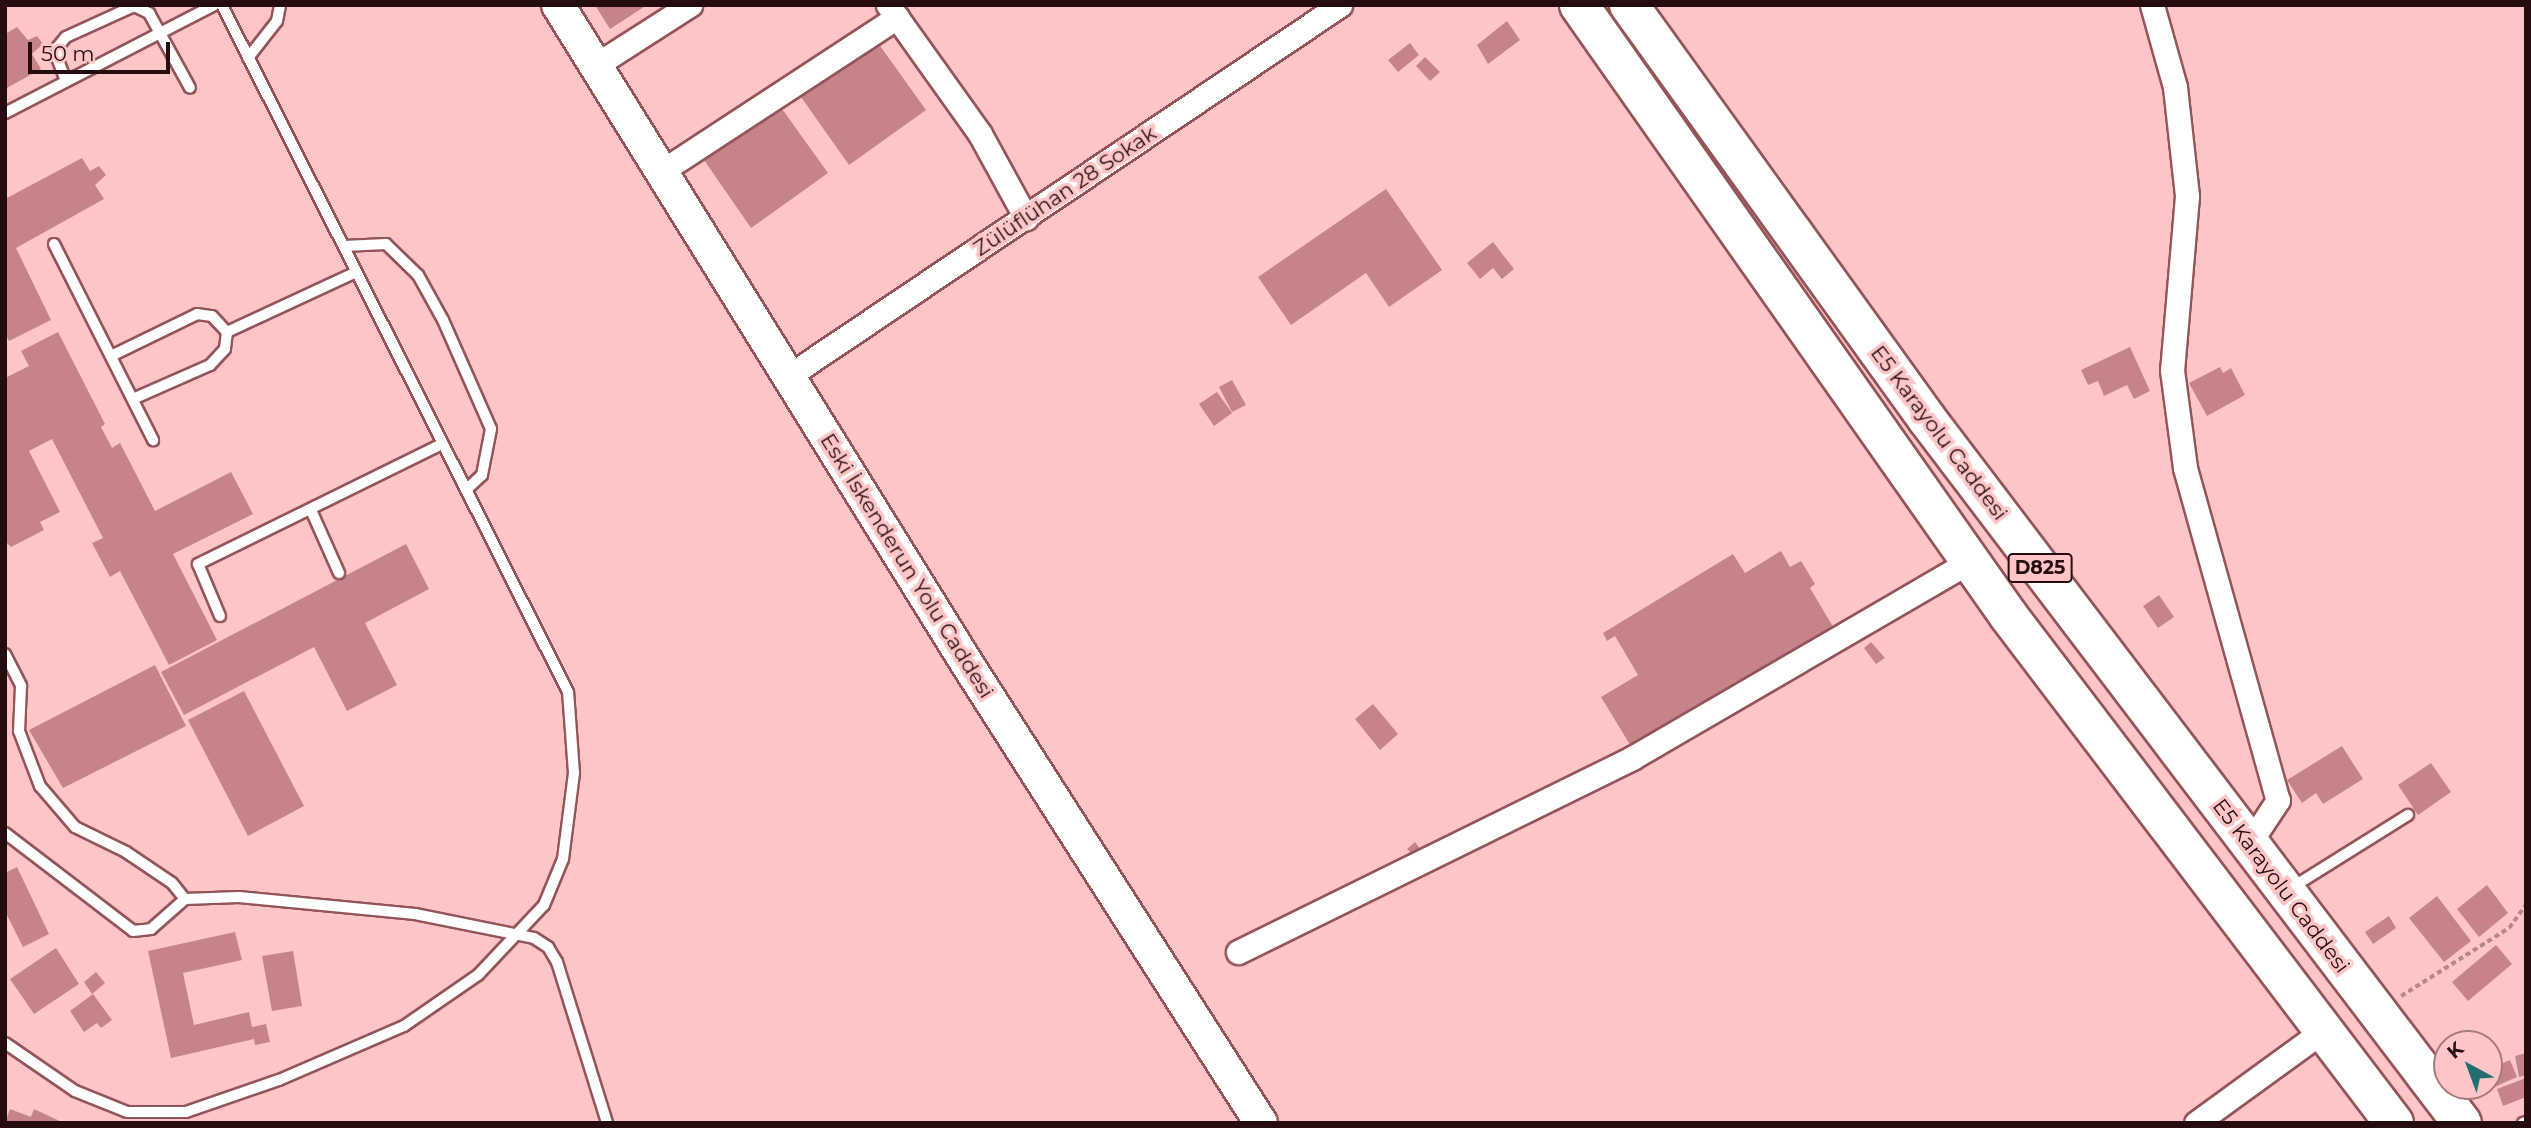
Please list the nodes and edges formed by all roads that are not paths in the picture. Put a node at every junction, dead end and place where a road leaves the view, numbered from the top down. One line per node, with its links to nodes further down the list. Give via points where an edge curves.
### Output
1 (214, 5): 12 (lane)
2 (222, 5): 13 (lane)
3 (280, 5): 13 (lane, via 277,21)
4 (558, 5): 14 (street, Eski İskenderun Yolu Caddesi)
5 (690, 5): 14 (street)
6 (1340, 5): 19 (street, Zülüflühan 28 Sokak)
7 (1579, 5): 31 (highway, D825)
8 (1629, 5): 37 (highway, E5 Karayolu Caddesi / D825, via 1927,419)
9 (2152, 5): 37 (street, via 2175,88 2187,196 2172,370 2185,468 2278,800)
10 (118, 7): 12 (lane, via 134,6 149,13); 15 (lane, via 66,37 57,48)
11 (892, 11): 18 (street); 19 (street, via 980,134)
12 (161, 33): 15 (lane); 16 (lane)
13 (248, 58): 21 (lane)
14 (596, 65): 18 (street, Eski İskenderun Yolu Caddesi)
15 (66, 81): 17 (lane)
16 (190, 88)
17 (5, 113)
18 (662, 171): 25 (street, Eski İskenderun Yolu Caddesi)
19 (1026, 218): 25 (street, Zülüflühan 28 Sokak)
20 (54, 244): 24 (lane)
21 (344, 246): 22 (lane); 29 (lane, via 386,244 403,257 448,330 491,429 482,475)
22 (356, 272): 23 (lane); 28 (lane)
23 (228, 331): 24 (lane, via 212,316 197,314); 26 (lane, via 225,349 210,365)
24 (111, 356): 26 (lane)
25 (790, 375): 46 (street, Eski İskenderun Yolu Caddesi, via 965,662)
26 (133, 399): 27 (lane)
27 (153, 439)
28 (442, 444): 29 (lane); 30 (lane)
29 (466, 490): 40 (lane, via 568,692 574,733 575,773 563,859 544,905)
30 (311, 510): 32 (lane); 33 (lane, via 198,564)
31 (1973, 559): 41 (street, via 1632,758); 42 (highway, D825)
32 (339, 573)
33 (220, 616)
34 (5, 654): 39 (lane, via 21,686 19,731 40,786 75,827 126,852 172,883)
35 (2408, 816): 38 (lane)
36 (5, 833): 39 (lane, via 133,931 151,929)
37 (2249, 844): 38 (highway, E5 Karayolu Caddesi / D825)
38 (2286, 892): 49 (highway, E5 Karayolu Caddesi / D825)
39 (185, 900): 40 (lane, via 239,897 415,914)
40 (518, 933): 44 (lane, via 478,975 404,1026 279,1080); 45 (lane, via 548,947 557,962)
41 (1238, 953)
42 (2324, 1030): 47 (street); 48 (highway, D825)
43 (5, 1043): 44 (lane, via 75,1091 127,1112)
44 (161, 1117)
45 (607, 1123)
46 (1261, 1123)
47 (2196, 1123)
48 (2395, 1123)
49 (2462, 1123)

